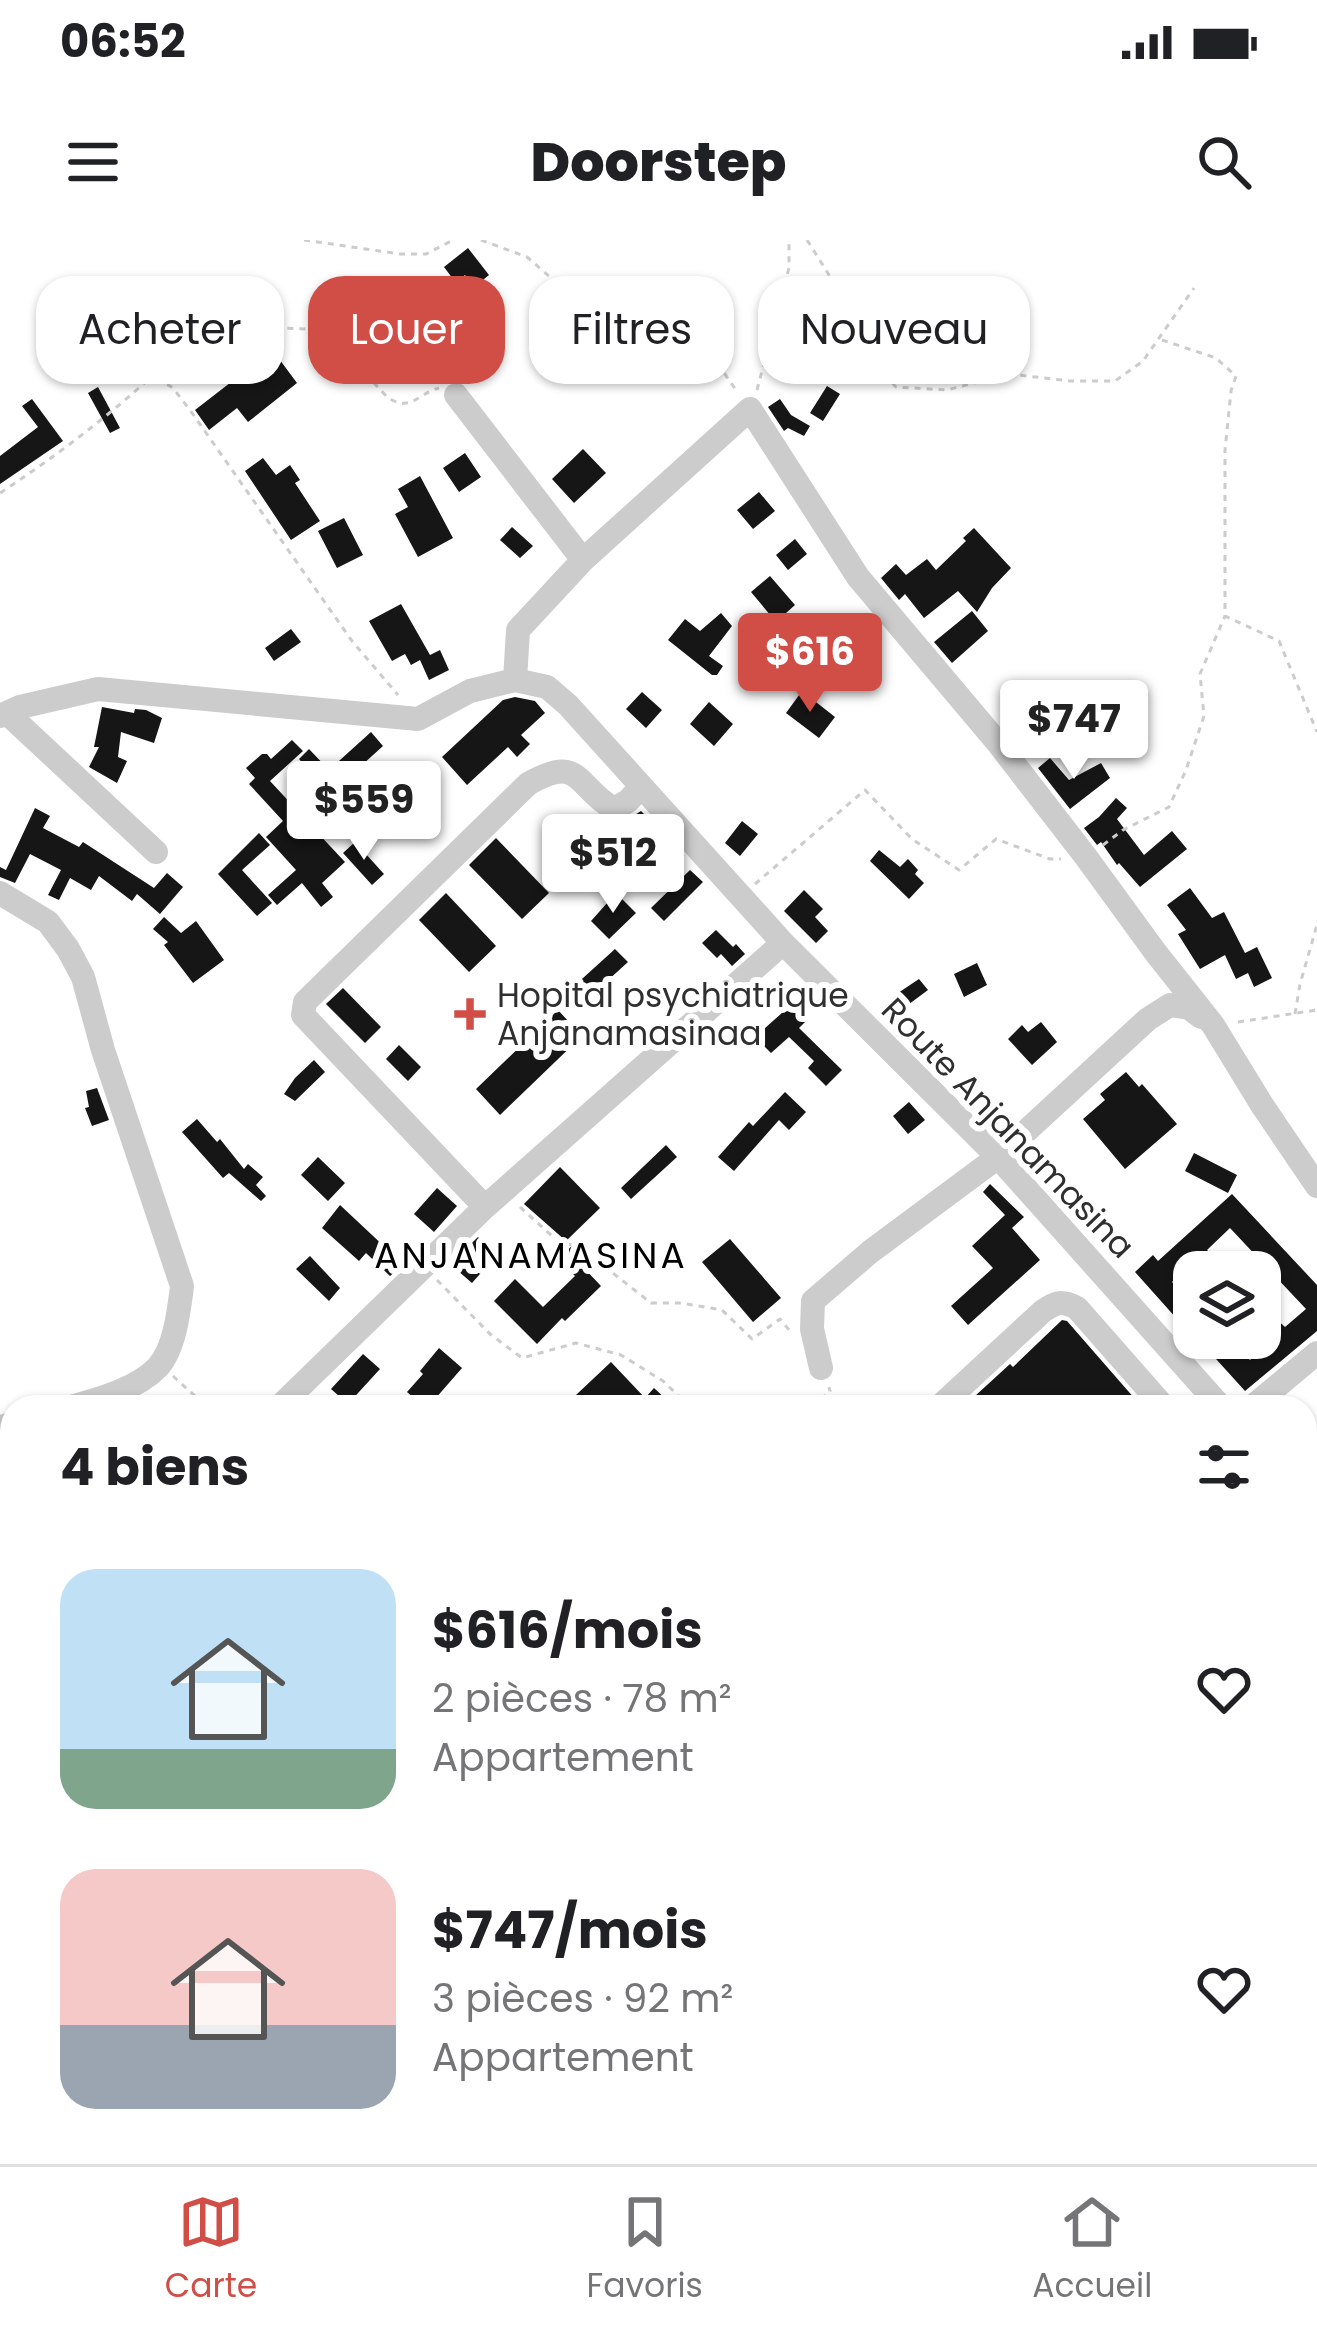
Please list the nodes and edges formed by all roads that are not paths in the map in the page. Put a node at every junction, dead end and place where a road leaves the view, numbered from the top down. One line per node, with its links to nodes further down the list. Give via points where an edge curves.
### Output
1 (456, 395): 2 (street)
2 (584, 560): 3 (street, via 518,630); 9 (street, via 750,409 858,577 998,743)
3 (515, 680): 4 (street, via 470,691 418,719 98,689); 5 (street, Route Anjanamasina, via 548,687)
4 (3, 715): 6 (street)
5 (641, 787): 8 (street, Route Anjanamasina); 12 (street, via 614,809 565,771 527,784 305,1002 302,1015)
6 (156, 853)
7 (0, 893): 15 (street, via 48,922 83,977 182,1286 177,1326 159,1366)
8 (783, 943): 10 (street, Route Anjanamasina); 12 (street)
9 (1213, 1025): 10 (street, via 1170,1004); 11 (street)
10 (998, 1157): 14 (street, via 813,1301); 19 (street, Route Anjanamasina)
11 (1317, 1186)
12 (494, 1199): 16 (street)
13 (1317, 1353): 20 (street)
14 (821, 1368)
15 (103, 1395)
16 (291, 1395)
17 (952, 1395): 18 (street, via 1043,1311 1065,1302)
18 (1153, 1395)
19 (1210, 1395)
20 (1266, 1395)

